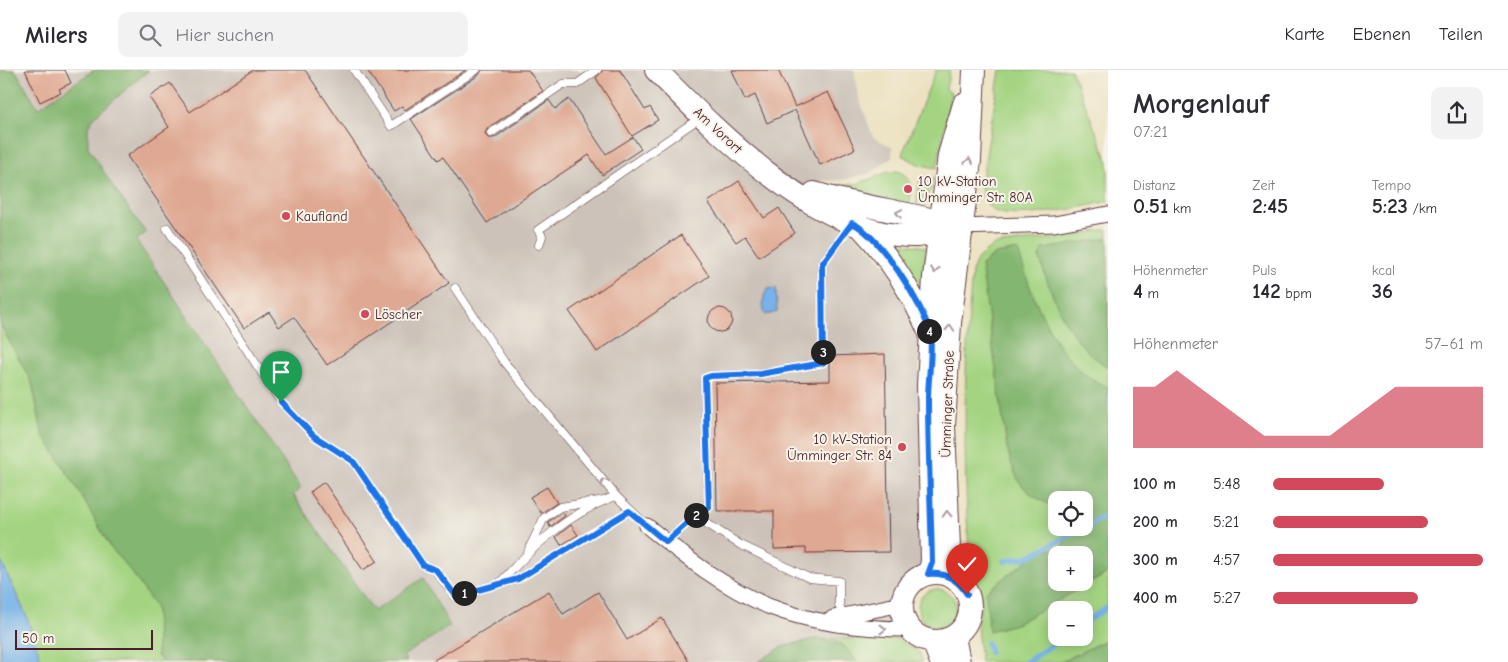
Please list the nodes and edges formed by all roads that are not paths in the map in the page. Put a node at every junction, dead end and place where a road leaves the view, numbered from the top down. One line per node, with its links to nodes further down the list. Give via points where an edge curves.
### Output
1 (354, 70): 2 (lane, via 391,126)
2 (476, 70)
3 (597, 70): 7 (lane, via 577,84 563,84)
4 (656, 70): 6 (main road, Am Vorort)
5 (974, 70): 10 (main road, Ümminger Straße, via 949,155)
6 (703, 116): 9 (main road, Am Vorort, via 764,171 826,212); 12 (lane, via 538,230 542,236)
7 (491, 133)
8 (1108, 214): 10 (street, via 1054,224)
9 (857, 219): 10 (main road, Am Vorort); 14 (main road, Am Vorort, via 906,283); 18 (lane, via 822,264 823,363 760,374 705,378 709,508)
10 (946, 227): 14 (main road, Ümminger Straße, one-way to 14); 23 (main road, Ümminger Straße, one-way to 10, via 949,547 944,426 950,323)
11 (167, 228): 24 (lane, via 281,402 314,436 353,461 423,565 436,570 456,596)
12 (539, 245)
13 (455, 288): 15 (lane, one-way to 13, via 504,362)
14 (930, 334): 22 (main road, Ümminger Straße, via 928,409 932,563)
15 (616, 496): 16 (lane); 17 (lane)
16 (604, 500): 21 (lane, via 560,526); 21 (lane, via 560,508 544,518)
17 (629, 511): 19 (lane); 24 (lane, via 518,579)
18 (695, 516): 20 (lane); 26 (lane, via 739,544 809,578 839,581 839,605)
19 (647, 526): 20 (street)
20 (666, 542): 26 (street, via 750,597 781,610 822,619)
21 (528, 551): 24 (lane)
22 (928, 574): 23 (main road, via 942,574); 25 (main road, via 908,587)
23 (956, 580): 28 (main road, Ümminger Straße, via 967,594 970,605 965,625)
24 (499, 584)
25 (902, 604): 26 (street); 27 (main road)
26 (845, 620): 27 (street, one-way to 27, via 869,629)
27 (910, 629): 28 (main road, via 916,635)
28 (944, 638): 29 (main road); 30 (main road)
29 (941, 662)
30 (959, 662)

